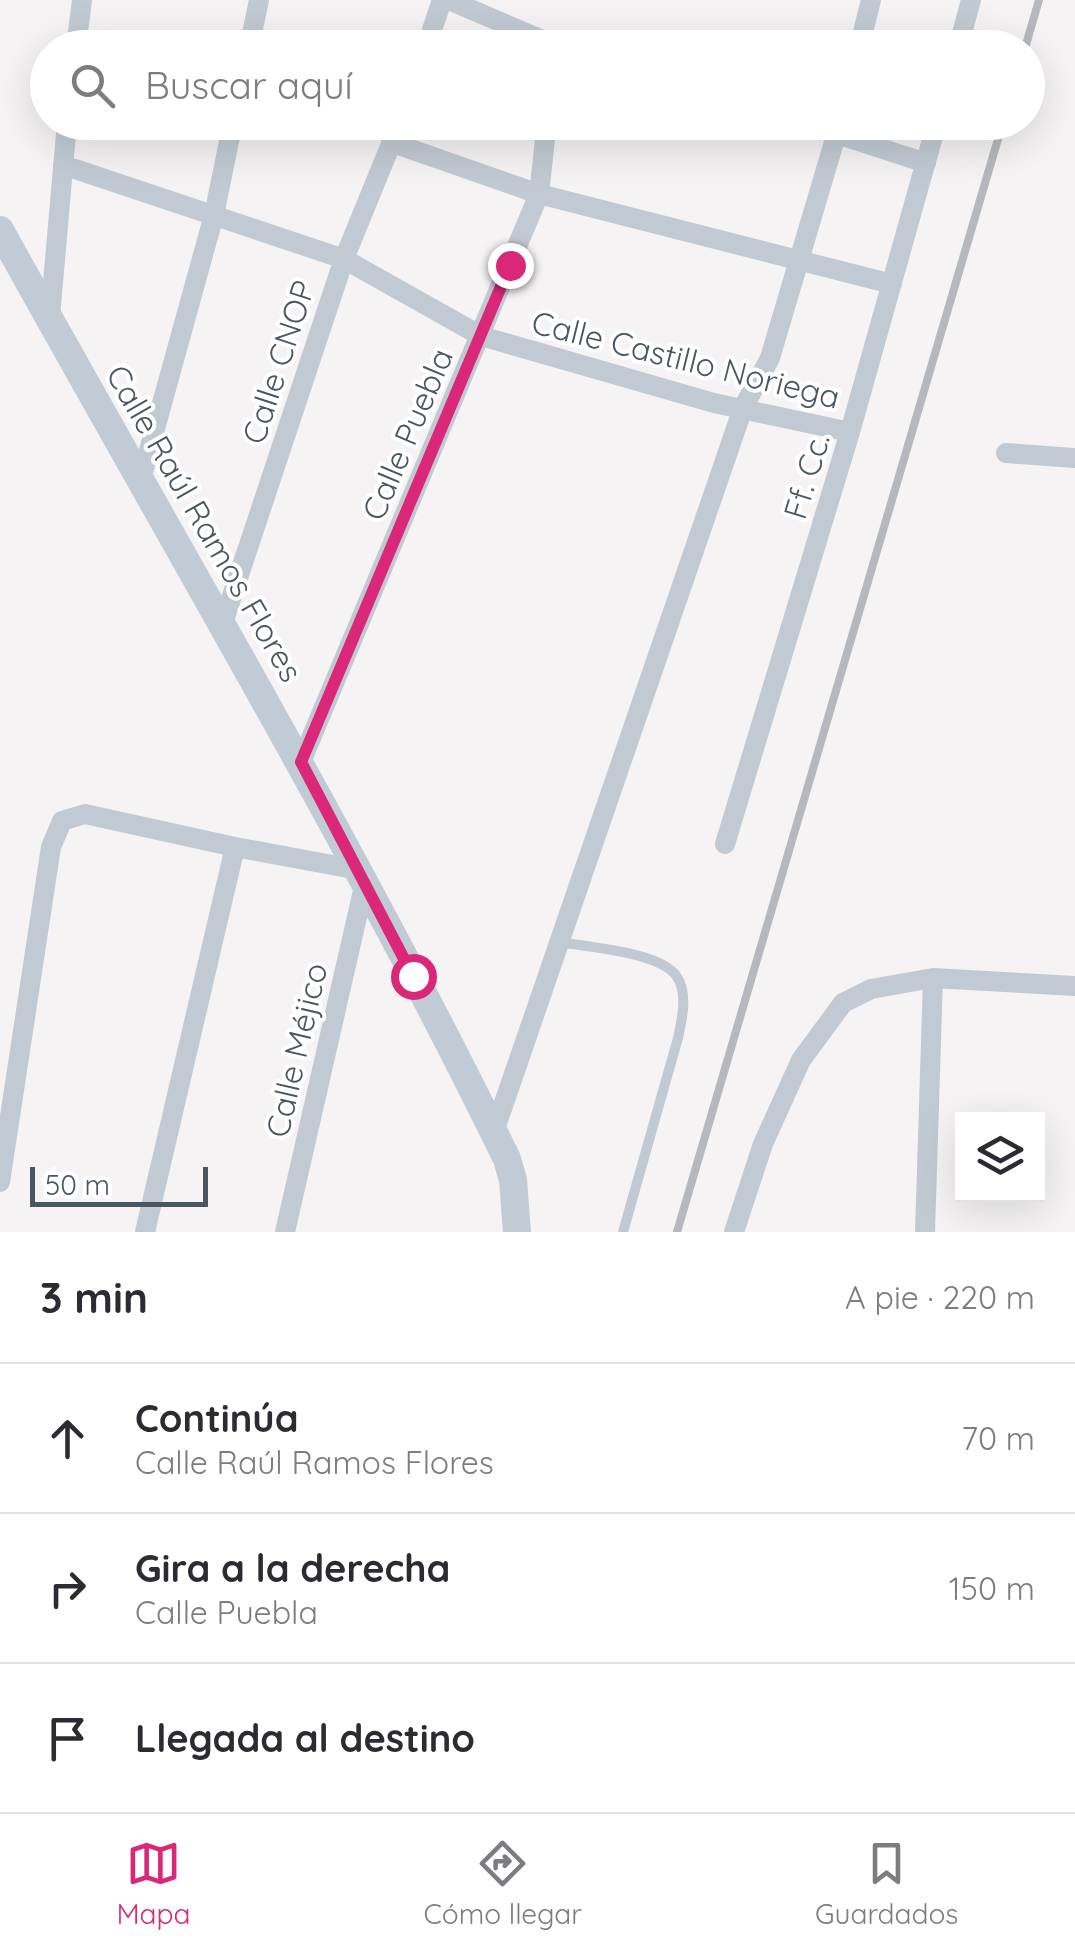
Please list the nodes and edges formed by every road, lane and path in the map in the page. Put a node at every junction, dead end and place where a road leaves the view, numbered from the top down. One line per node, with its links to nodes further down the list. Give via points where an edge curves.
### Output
1 (82, 0): 6 (street)
2 (259, 0): 7 (street)
3 (445, 0): 8 (street); 9 (street)
4 (871, 0): 10 (street)
5 (970, 0): 11 (street)
6 (78, 30)
7 (253, 30)
8 (433, 30)
9 (516, 30)
10 (864, 30)
11 (962, 30)
12 (66, 140): 21 (street)
13 (230, 140): 23 (street)
14 (393, 140): 25 (street, Calle CNOP)
15 (412, 140): 22 (street)
16 (544, 140): 22 (street, Calle Puebla)
17 (835, 140): 26 (street)
18 (869, 140): 20 (street)
19 (932, 140): 20 (street, Ff. Cc.)
20 (926, 163): 27 (street, Ff. Cc.)
21 (64, 165): 23 (street, Calle Castillo Noriega); 28 (street)
22 (539, 194): 26 (street); 29 (street, Calle Puebla)
23 (214, 215): 25 (street, Calle Castillo Noriega); 34 (street)
24 (0, 230): 28 (street, Calle Raúl Ramos Flores)
25 (344, 259): 29 (street, Calle Castillo Noriega); 35 (street, Calle CNOP)
26 (800, 260): 27 (street); 30 (street, via 770,358)
27 (892, 284): 31 (street, Ff. Cc.)
28 (50, 319): 34 (street, Calle Raúl Ramos Flores)
29 (481, 336): 30 (street, Calle Castillo Noriega); 36 (street, Calle Puebla)
30 (743, 408): 31 (street, Calle Castillo Noriega); 40 (street)
31 (850, 432): 37 (street, Ff. Cc.)
32 (1006, 453): 33 (street)
33 (1075, 458)
34 (140, 484): 35 (street, Calle Raúl Ramos Flores)
35 (223, 623): 36 (street, Calle Raúl Ramos Flores)
36 (301, 762): 39 (street, Calle Raúl Ramos Flores)
37 (725, 844)
38 (235, 848): 39 (street); 44 (street, via 85,814 62,821 50,847); 46 (street)
39 (358, 869): 43 (street, Calle Raúl Ramos Flores); 47 (street, Calle Méjico)
40 (561, 934): 43 (street); 48 (lane, via 663,964 678,977 682,994 678,1038)
41 (933, 978): 42 (street); 49 (street, via 842,1003 801,1060); 50 (street)
42 (1075, 986)
43 (494, 1132): 45 (street, Calle Raúl Ramos Flores, via 507,1160)
44 (0, 1182)
45 (514, 1224)
46 (146, 1232)
47 (286, 1232)
48 (623, 1232)
49 (734, 1232)
50 (924, 1232)

